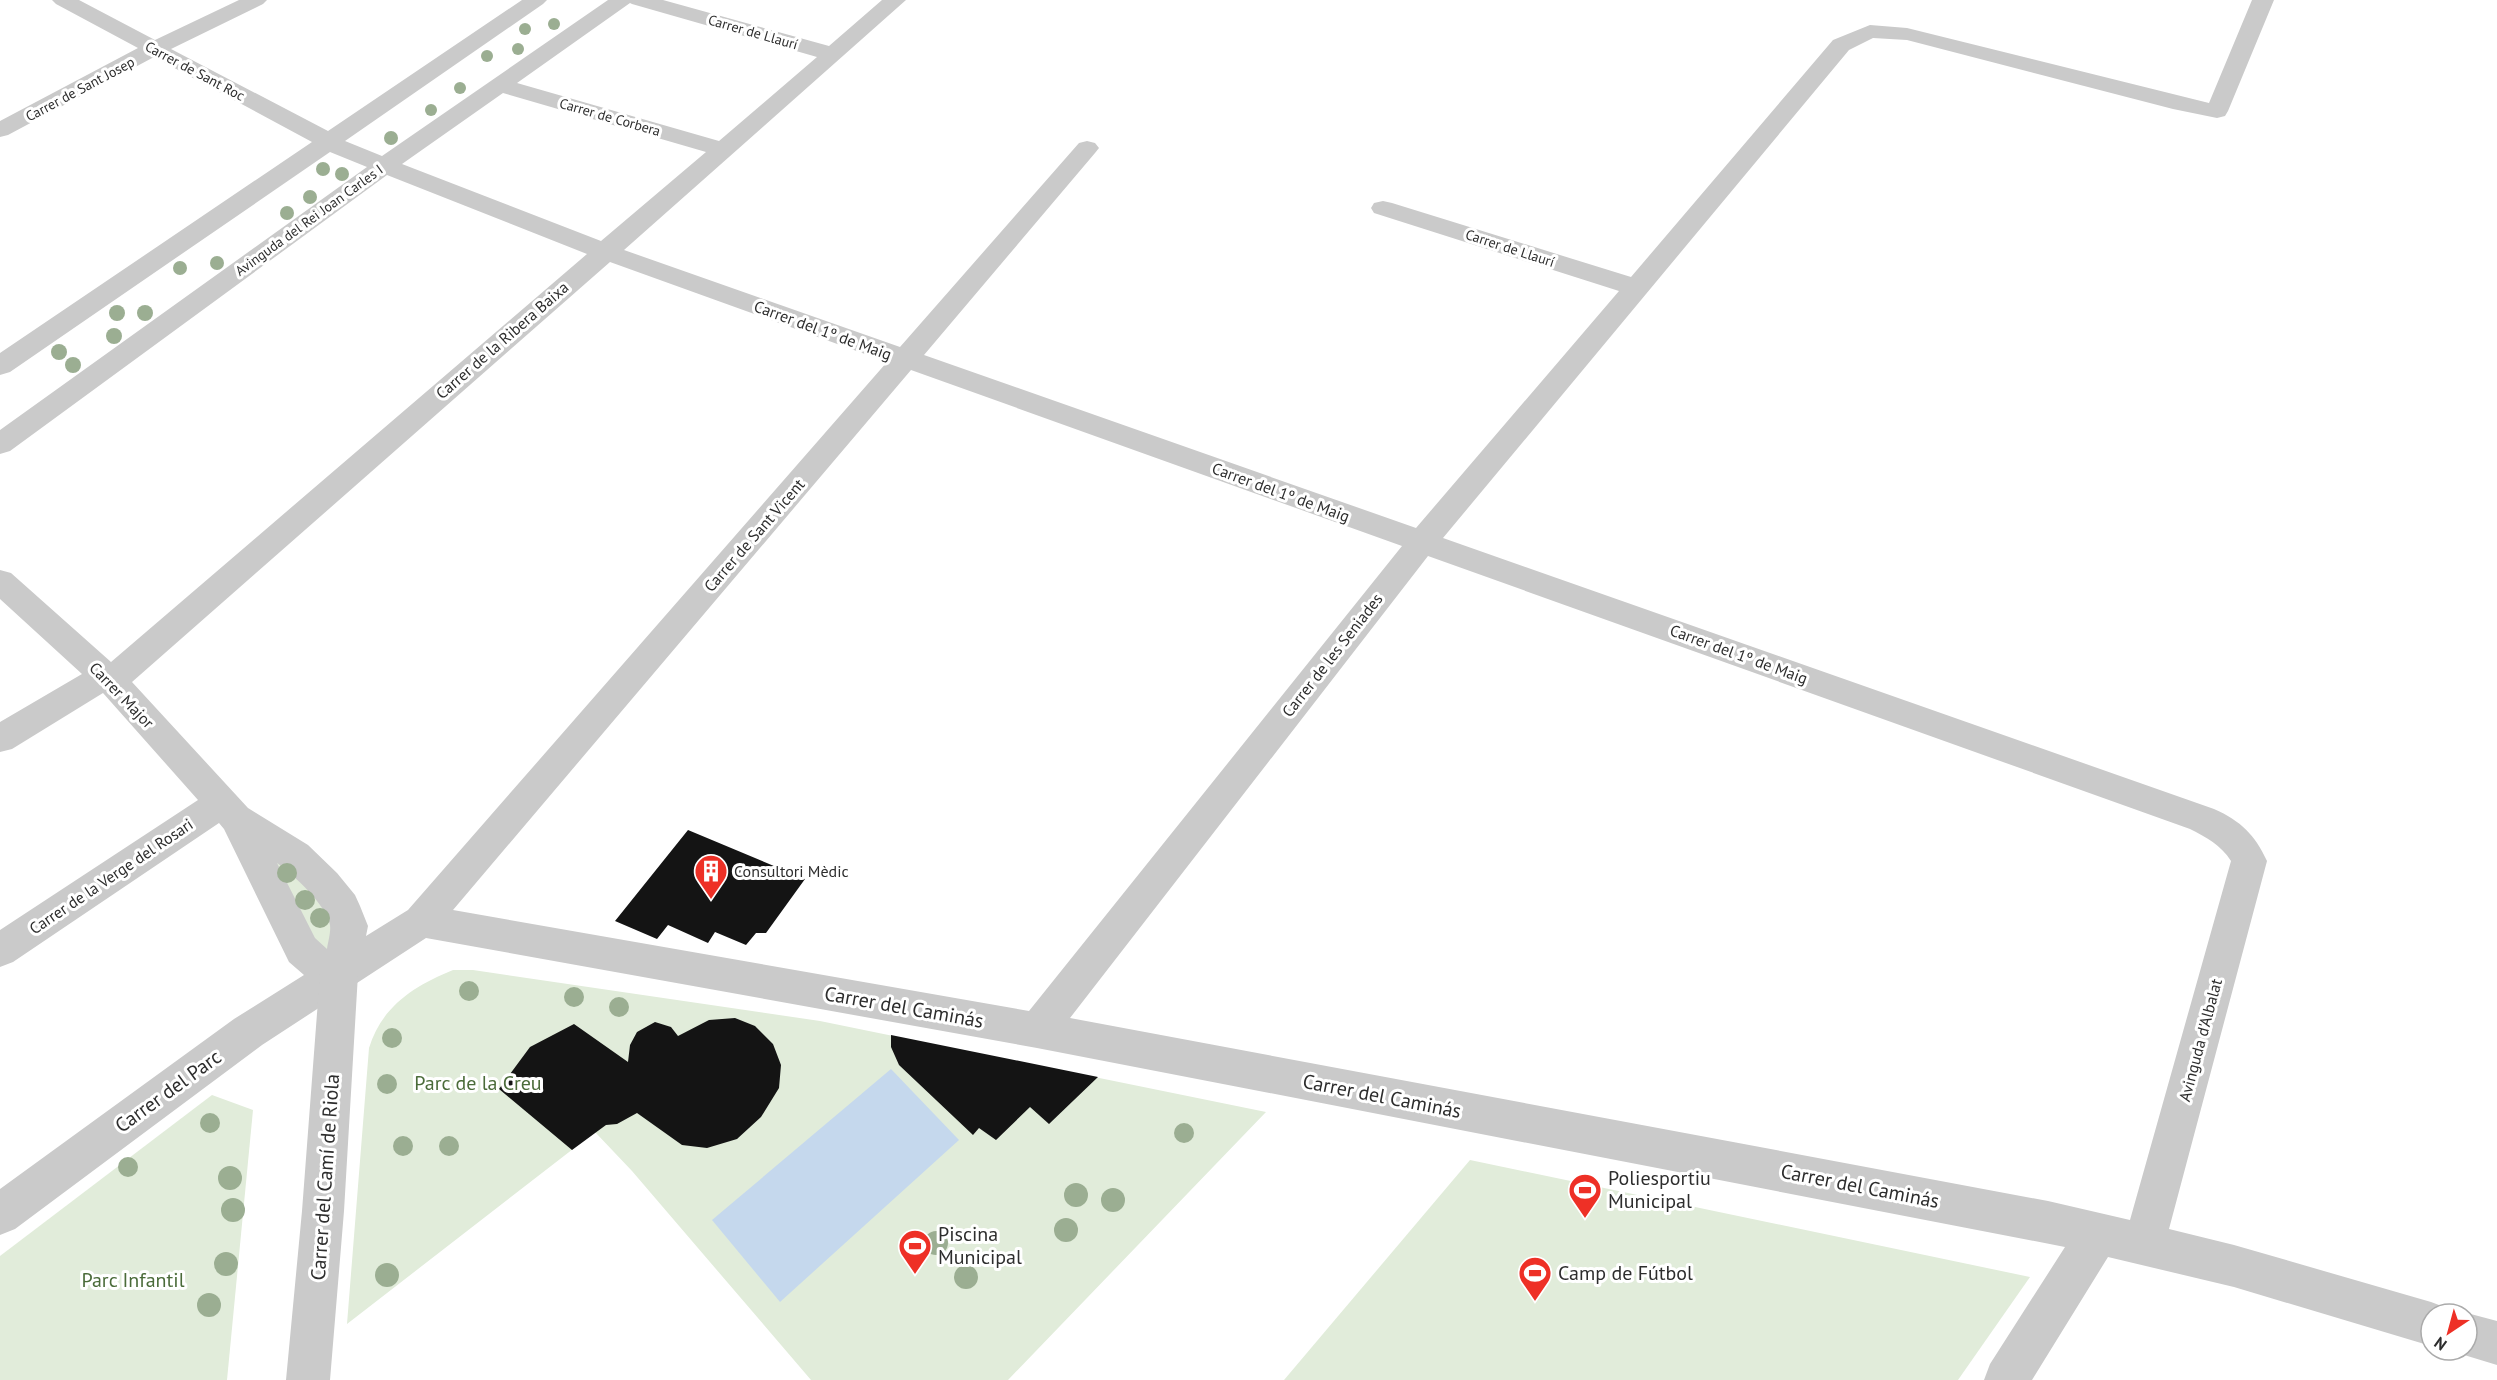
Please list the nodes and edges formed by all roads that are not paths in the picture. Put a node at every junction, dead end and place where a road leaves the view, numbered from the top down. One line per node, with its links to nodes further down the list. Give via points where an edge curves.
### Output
1 (63, 0): 8 (street, Carrer de Sant Roc)
2 (256, 0): 8 (street, Carrer de Sant Josep)
3 (536, 0): 12 (street)
4 (622, 0): 10 (street, Avinguda del Rei Joan Carles I)
5 (639, 0): 9 (street, Carrer de Llaurí)
6 (895, 0): 9 (street, Carrer de la Ribera Baixa)
7 (2263, 0): 18 (street, Carrer de les Seniades, via 2217,111 1907,34 1870,31 1841,45)
8 (153, 50): 11 (street, Carrer de Sant Josep); 12 (street, Carrer de Sant Roc)
9 (832, 54): 14 (street, Carrer de la Ribera Baixa)
10 (499, 85): 14 (street, Carrer de Corbera); 15 (street, Avinguda del Rei Joan Carles I)
11 (0, 130)
12 (327, 142): 15 (street, Carrer del 1º de Maig); 20 (street)
13 (1087, 148): 19 (street, Carrer de Sant Vicent)
14 (722, 149): 17 (street, Carrer de la Ribera Baixa)
15 (383, 166): 17 (street, Carrer del 1º de Maig); 21 (street, Avinguda del Rei Joan Carles I)
16 (1383, 208): 18 (street, Carrer de Llaurí)
17 (603, 251): 19 (street, Carrer del 1º de Maig); 24 (street, Carrer de la Ribera Baixa)
18 (1637, 288): 22 (street, Carrer de les Seniades)
19 (906, 359): 22 (street, Carrer del 1º de Maig); 28 (street, Carrer de Sant Vicent)
20 (0, 366)
21 (0, 444)
22 (1422, 542): 27 (street, Carrer del 1º de Maig, via 2191,814); 31 (street, Carrer de les Seniades)
23 (0, 581): 24 (street, Carrer Major)
24 (108, 678): 25 (street, Carrer de la Ribera Baixa); 26 (street, Carrer Major)
25 (0, 739)
26 (229, 810): 29 (street, Carrer de la Verge del Rosari); 30 (street, via 302,950); 30 (street, Carrer del Camí de Riola, via 295,856 342,906 349,926)
27 (2236, 838): 34 (street, Avinguda d'Albalat, via 2249,861)
28 (421, 921): 30 (street); 31 (street, Carrer del Caminás)
29 (0, 950)
30 (339, 974): 32 (street, Carrer del Parc, via 248,1032); 38 (street, Carrer del Camí de Riola)
31 (1037, 1030): 33 (street, Carrer del Caminás)
32 (0, 1214)
33 (2098, 1234): 34 (street, Carrer del Caminás); 39 (street)
34 (2145, 1245): 35 (street, Carrer del Caminás, via 2234,1266)
35 (2419, 1320)
36 (2479, 1338): 37 (street)
37 (2497, 1343)
38 (308, 1380)
39 (2006, 1380)

